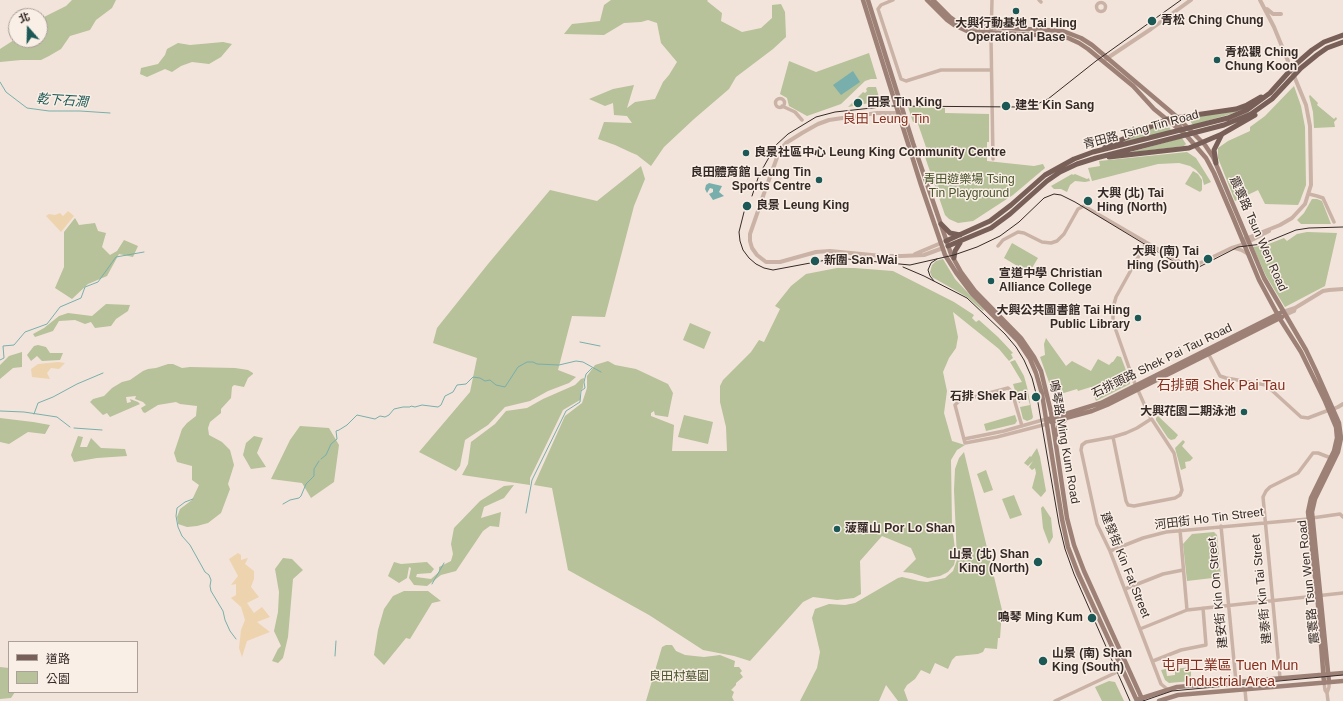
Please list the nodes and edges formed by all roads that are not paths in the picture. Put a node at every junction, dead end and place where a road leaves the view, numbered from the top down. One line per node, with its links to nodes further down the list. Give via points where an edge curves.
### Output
1 (863, 0): 18 (main road, 鳴琴路 Ming Kum Road)
2 (868, 0): 19 (main road, 鳴琴路 Ming Kum Road)
3 (893, 0): 14 (street, via 881,5 878,10 899,76 903,80 941,70)
4 (927, 0): 10 (main road, 震寰路 Tsun Wen Road, via 946,20 958,28 972,32)
5 (933, 0): 10 (main road, 震寰路 Tsun Wen Road, via 957,22)
6 (992, 0): 10 (street)
7 (1191, 0): 13 (street)
8 (1262, 2): 9 (street, via 1273,14); 31 (street, via 1306,105 1310,126)
9 (1281, 14)
10 (992, 30): 13 (main road, 震寰路 Tsun Wen Road, via 1052,30 1069,33 1087,41); 14 (street)
11 (1343, 35): 15 (main road, 青田路 Tsing Tin Road, via 1312,50)
12 (1343, 42): 16 (main road, 青田路 Tsing Tin Road, via 1316,55)
13 (1105, 60): 20 (main road, 震寰路 Tsun Wen Road); 21 (main road, 震寰路 Tsun Wen Road)
14 (991, 70): 29 (street)
15 (1283, 79): 20 (main road, via 1259,99 1242,107); 27 (main road, 青田路 Tsing Tin Road, via 1265,98 1249,109 1228,118)
16 (1272, 99): 23 (main road, via 1254,116); 28 (main road, 青田路 Tsing Tin Road, via 1244,117 1224,125)
17 (782, 106): 22 (street, via 795,112)
18 (898, 113): 19 (street); 32 (street, via 874,113 829,120 793,138 777,155); 41 (main road, 鳴琴路 Ming Kum Road)
19 (904, 113): 35 (main road, 鳴琴路 Ming Kum Road)
20 (1177, 117): 21 (main road); 24 (main road, via 1178,124); 25 (main road, 震寰路 Tsun Wen Road)
21 (1168, 119): 24 (main road, 震寰路 Tsun Wen Road); 27 (main road)
22 (802, 120)
23 (1222, 134): 25 (main road); 30 (main road, via 1214,150)
24 (1186, 135): 26 (main road, 震寰路 Tsun Wen Road)
25 (1203, 142): 26 (main road); 30 (main road, 震寰路 Tsun Wen Road)
26 (1195, 146): 28 (main road); 37 (main road, 震寰路 Tsun Wen Road, via 1206,158)
27 (1093, 152): 36 (main road, 青田路 Tsing Tin Road, via 1050,171 996,217)
28 (1096, 158): 38 (main road, 青田路 Tsing Tin Road, via 1060,172 997,224)
29 (993, 159)
30 (1216, 163): 37 (main road, 震寰路 Tsun Wen Road)
31 (1309, 194): 34 (street, via 1323,198); 37 (street, via 1302,208 1289,221)
32 (762, 199)
33 (758, 211): 41 (street, via 750,241 757,255 766,262 780,262 823,251 913,255)
34 (1334, 222)
35 (940, 224): 36 (main road, via 950,233); 40 (main road, 鳴琴路 Ming Kum Road)
36 (960, 235): 40 (main road, 青田路 Tsing Tin Road)
37 (1246, 241): 43 (street); 44 (main road, 震寰路 Tsun Wen Road); 47 (main road, 震寰路 Tsun Wen Road)
38 (960, 242): 40 (main road, 青田路 Tsing Tin Road); 45 (main road, via 955,249)
39 (1146, 243): 42 (street, via 1082,206 1057,241 1042,242 1018,232 1003,240); 43 (street, via 1190,267); 50 (street, via 1117,293 1112,311 1114,329)
40 (947, 244): 41 (main road, 青田路 Tsing Tin Road); 45 (main road, 鳴琴路 Ming Kum Road)
41 (942, 246): 56 (main road, 鳴琴路 Ming Kum Road, via 966,287 1013,335 1026,353 1038,380)
42 (998, 246)
43 (1231, 248): 44 (street)
44 (1248, 254): 48 (main road, 震寰路 Tsun Wen Road)
45 (954, 258): 55 (main road, 鳴琴路 Ming Kum Road, via 970,285 1030,350 1043,378)
46 (1343, 290): 47 (street, 石排頭路 Shek Pai Tau Road, via 1323,291)
47 (1284, 314): 48 (main road, 石排頭路 Shek Pai Tau Road); 52 (main road, 震寰路 Tsun Wen Road, via 1313,364)
48 (1278, 317): 49 (main road, 石排頭路 Shek Pai Tau Road); 52 (main road, 震寰路 Tsun Wen Road, via 1301,352)
49 (1207, 353): 50 (main road, 石排頭路 Shek Pai Tau Road); 52 (street, via 1220,376 1266,385 1301,417 1308,418)
50 (1138, 388): 53 (main road, 石排頭路 Shek Pai Tau Road, via 1102,408); 54 (street); 55 (main road, 石排頭路 Shek Pai Tau Road)
51 (1343, 404): 52 (street)
52 (1331, 409): 61 (main road, 震寰路 Tsun Wen Road, via 1336,434); 63 (main road, 震寰路 Tsun Wen Road, via 1340,427 1340,445 1336,459 1314,502)
53 (1067, 418): 55 (main road, 石排頭路 Shek Pai Tau Road); 59 (main road, via 1059,425)
54 (1151, 419): 58 (street, 建發街 Kin Fat Street); 58 (street, via 1174,453 1182,490 1178,497 1128,505)
55 (1052, 420): 56 (main road, 石排頭路 Shek Pai Tau Road); 59 (main road, 鳴琴路 Ming Kum Road)
56 (1047, 421): 57 (street, 石排頭路 Shek Pai Tau Road); 60 (street, 石排頭路 Shek Pai Tau Road, via 1005,435); 78 (main road, 鳴琴路 Ming Kum Road, via 1068,546)
57 (1022, 426): 60 (street, 石排頭路 Shek Pai Tau Road); 60 (street, via 1011,390 1005,388 956,403)
58 (1113, 437): 67 (street, 建發街 Kin Fat Street, via 1086,442 1081,449 1095,518)
59 (1055, 438): 87 (main road, 鳴琴路 Ming Kum Road, via 1067,518 1074,545)
60 (965, 441)
61 (1331, 458): 63 (main road, 震寰路 Tsun Wen Road, via 1310,498); 64 (street, 建泰街 Kin Tai Street, via 1313,453 1298,473 1267,489 1263,499)
62 (1343, 517): 63 (street, 河田街 Ho Tin Street, via 1340,514)
63 (1310, 518): 64 (street, 河田街 Ho Tin Street); 71 (main road, 震寰路 Tsun Wen Road)
64 (1265, 522): 65 (street, 河田街 Ho Tin Street); 72 (street, 建泰街 Kin Tai Street)
65 (1221, 526): 66 (street, 河田街 Ho Tin Street); 73 (street, 建安街 Kin On Street)
66 (1180, 530): 67 (street, 河田街 Ho Tin Street, via 1149,536); 68 (street)
67 (1110, 551): 69 (street, 建發街 Kin Fat Street)
68 (1183, 570): 69 (street, via 1163,574); 75 (street)
69 (1124, 589): 76 (street, 建發街 Kin Fat Street)
70 (1343, 593): 71 (street)
71 (1319, 596): 72 (street); 81 (main road, 震寰路 Tsun Wen Road)
72 (1273, 601): 73 (street); 83 (street, 建泰街 Kin Tai Street)
73 (1230, 606): 74 (street); 85 (street, 建安街 Kin On Street)
74 (1203, 608): 75 (street); 77 (street, via 1206,645 1181,650)
75 (1187, 610): 76 (street)
76 (1140, 629): 77 (street, 建發街 Kin Fat Street)
77 (1153, 661): 88 (street, 建發街 Kin Fat Street, via 1161,684)
78 (1120, 663): 79 (street); 82 (main road, 鳴琴路 Ming Kum Road)
79 (1115, 673): 82 (street); 92 (street)
80 (1343, 673): 81 (main road)
81 (1326, 674): 83 (main road); 86 (main road, 震寰路 Tsun Wen Road)
82 (1126, 676): 93 (main road, 鳴琴路 Ming Kum Road)
83 (1280, 678): 85 (main road)
84 (1343, 680): 86 (main road)
85 (1236, 682): 88 (main road)
86 (1327, 683): 89 (main road); 96 (street, via 1330,687 1327,693)
87 (1137, 687): 90 (main road); 91 (main road, 鳴琴路 Ming Kum Road)
88 (1167, 689): 90 (main road)
89 (1245, 690): 94 (main road, via 1178,695); 95 (street)
90 (1152, 694): 91 (main road)
91 (1142, 700): 93 (main road)
92 (1055, 701)
93 (1137, 701)
94 (1160, 701)
95 (1246, 701)
96 (1328, 701)

